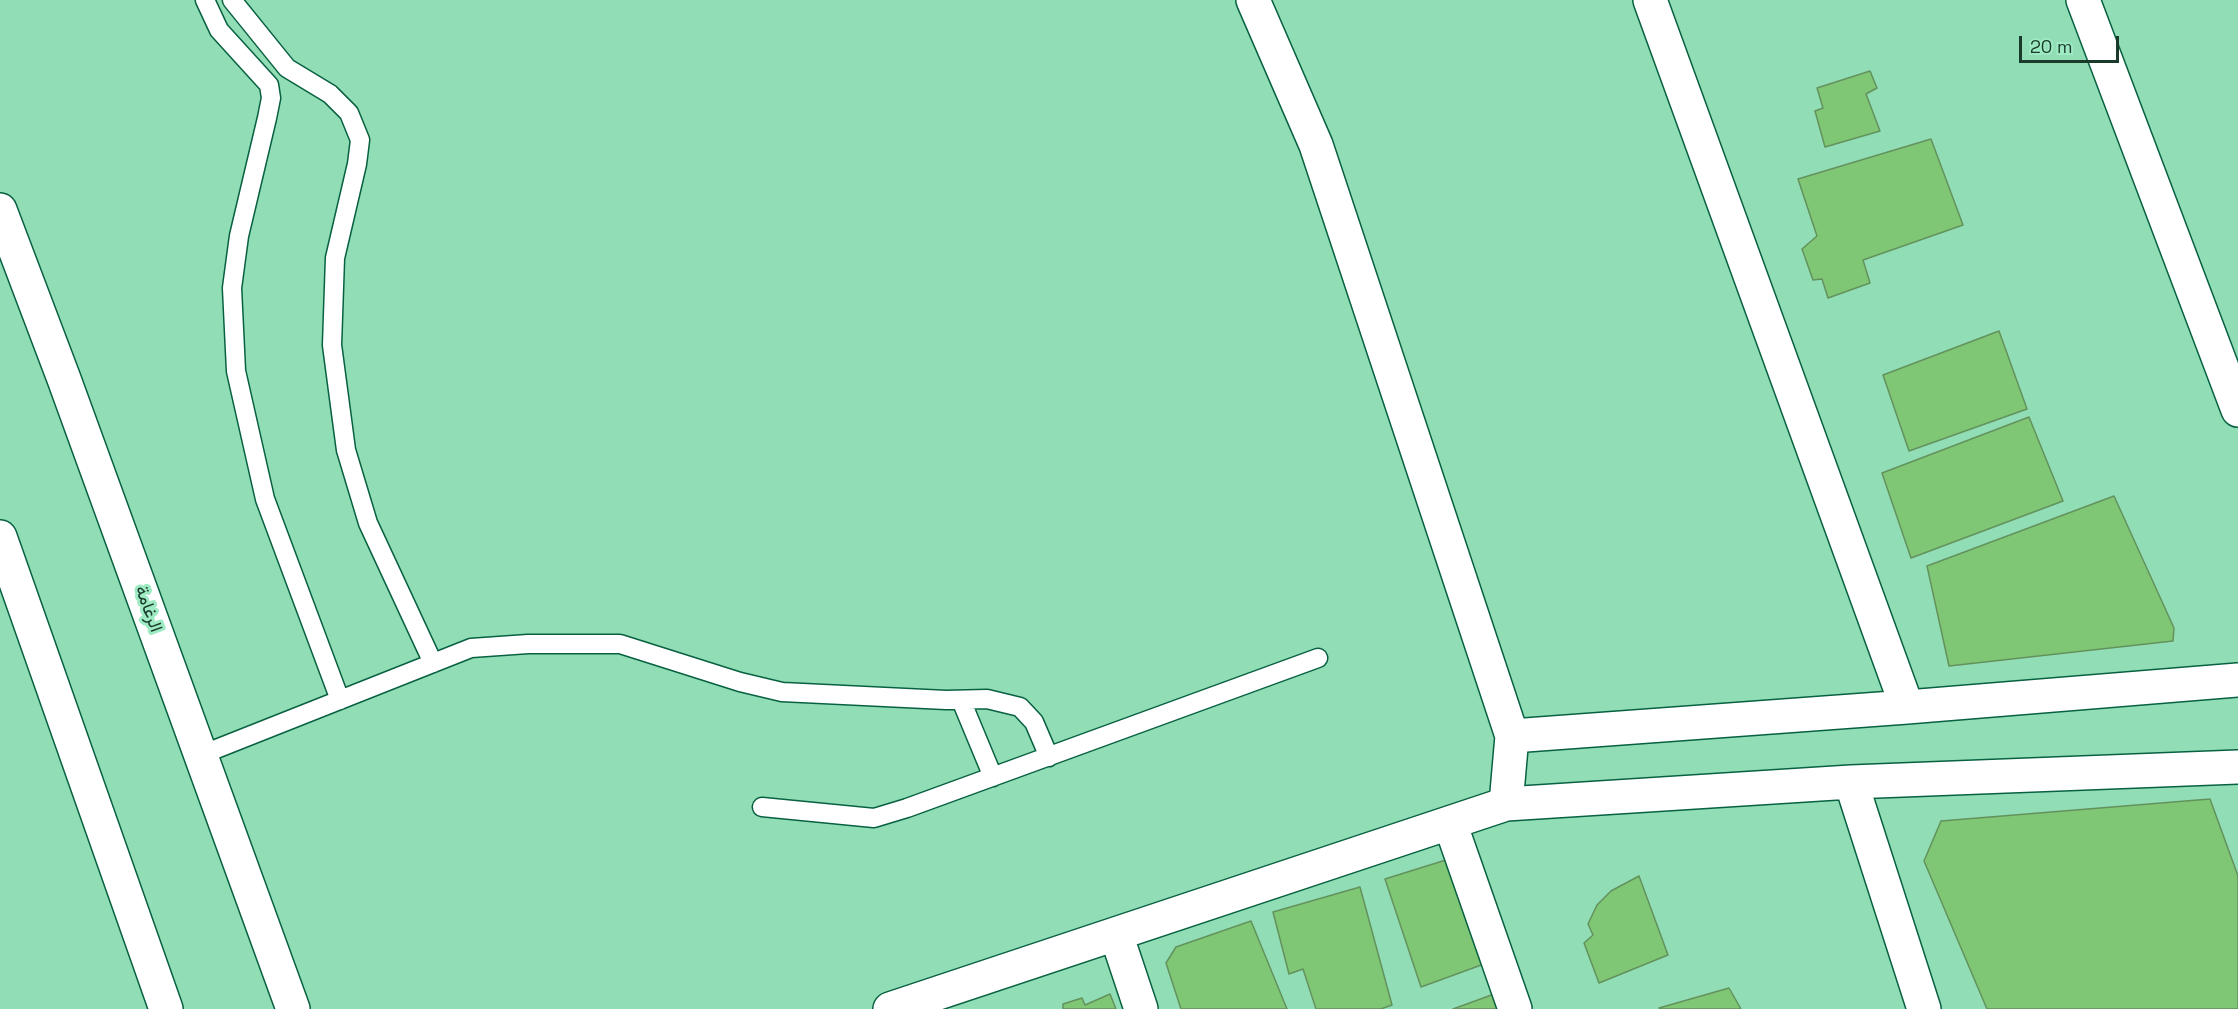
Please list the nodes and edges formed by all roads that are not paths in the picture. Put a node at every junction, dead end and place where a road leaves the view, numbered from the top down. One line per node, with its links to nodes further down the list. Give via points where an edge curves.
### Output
1 (205, 0): 7 (lane, via 219,30)
2 (232, 0): 6 (lane)
3 (1253, 0): 17 (street, via 1316,145)
4 (1650, 0): 16 (street)
5 (2083, 0): 9 (street)
6 (287, 68): 7 (lane); 12 (lane, via 330,94 349,113 360,140 335,258 332,345 346,450 368,523)
7 (269, 85): 14 (lane, via 271,98 239,237 232,288 236,371 265,500)
8 (0, 210): 18 (street, الرغامة)
9 (2238, 410)
10 (0, 537): 27 (street)
11 (1318, 658): 19 (lane)
12 (433, 663): 14 (lane); 15 (lane, via 471,648 620,644 782,692)
13 (2238, 680): 16 (street)
14 (340, 700): 18 (lane)
15 (961, 700): 19 (lane, via 987,699 1020,707 1034,722); 21 (lane)
16 (1907, 707): 17 (street)
17 (1512, 736): 23 (street)
18 (201, 755): 28 (street, الرغامة)
19 (1049, 757): 21 (lane)
20 (2238, 767): 22 (street)
21 (993, 777): 24 (lane, via 874,818)
22 (1851, 782): 23 (street); 32 (street)
23 (1506, 804): 25 (street)
24 (762, 807)
25 (1450, 823): 26 (street); 31 (street)
26 (1116, 934): 29 (street); 30 (street)
27 (166, 1009)
28 (293, 1009)
29 (890, 1009)
30 (1141, 1009)
31 (1515, 1009)
32 (1924, 1009)

